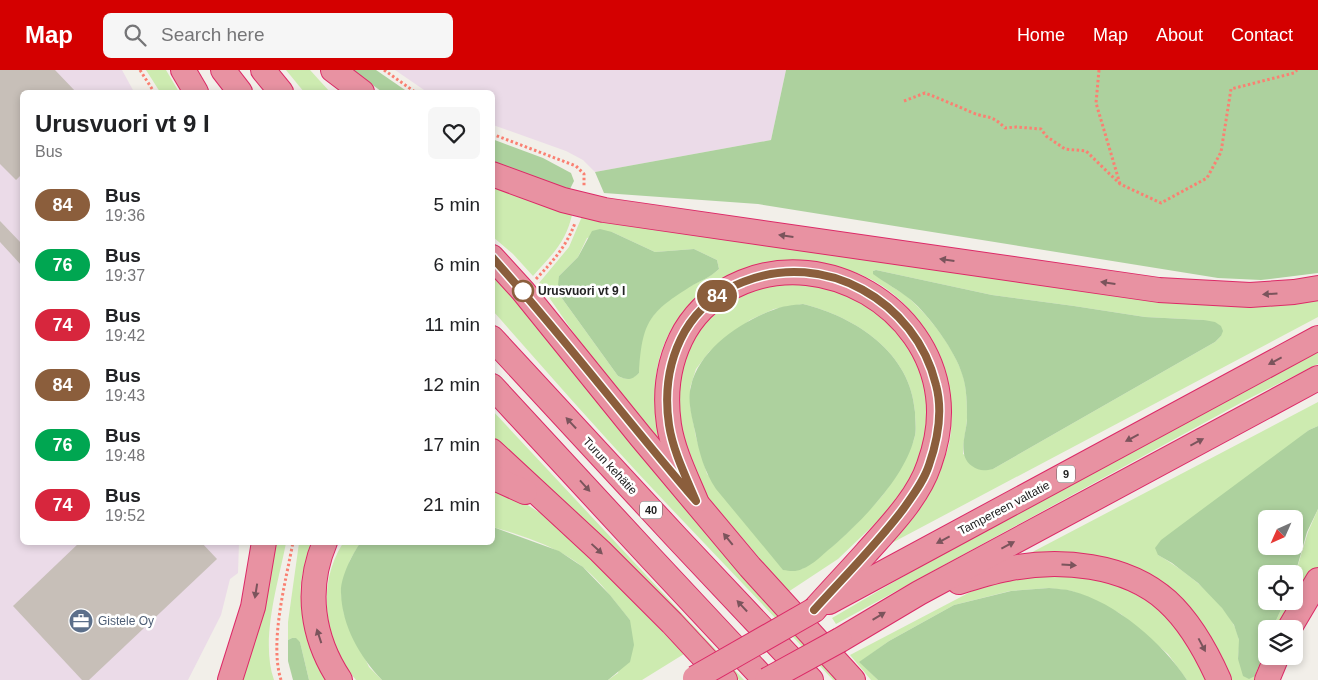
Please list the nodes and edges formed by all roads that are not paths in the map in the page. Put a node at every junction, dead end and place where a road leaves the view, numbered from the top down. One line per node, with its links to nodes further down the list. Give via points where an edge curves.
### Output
1 (223, 70): 5 (highway)
2 (263, 70): 6 (highway)
3 (323, 70): 7 (highway)
4 (333, 70): 8 (highway)
5 (238, 90)
6 (279, 90)
7 (341, 90)
8 (359, 90)
9 (495, 175): 11 (highway, one-way to 9, via 1250,295 1159,290 604,210 563,200)
10 (495, 260): 18 (highway)
11 (1318, 288)
12 (1318, 338): 24 (highway, Tampereen valtatie / 9, one-way to 24)
13 (495, 341): 32 (highway, Turun kehätie / 40, one-way to 13)
14 (1318, 378): 23 (highway, one-way to 14)
15 (495, 389): 31 (highway, one-way to 31)
16 (495, 454): 19 (highway)
17 (495, 478): 19 (highway)
18 (696, 501): 24 (highway, via 669,426 667,392 668,375 676,349 689,324 706,305 725,290 744,281 789,271 841,280 868,292 889,308 918,341 931,366 940,412 936,441 929,466 910,500); 33 (highway, one-way to 18, via 750,567)
19 (548, 505): 30 (highway, one-way to 30, via 600,551)
20 (263, 545): 28 (highway, one-way to 28, via 253,607)
21 (324, 545): 29 (highway, one-way to 21, via 325,654 314,618 313,583)
22 (1318, 580): 25 (highway)
23 (919, 593): 31 (highway, one-way to 23, bridge); 34 (highway, one-way to 34, via 1007,568 1075,565 1111,572 1142,584 1167,601 1196,635)
24 (814, 610): 27 (highway, Tampereen valtatie / 9, bridge)
25 (1294, 620)
26 (1273, 665): 35 (highway)
27 (693, 679)
28 (230, 680)
29 (340, 680)
30 (725, 680)
31 (766, 680)
32 (811, 680)
33 (854, 680)
34 (1219, 680)
35 (1267, 680)

